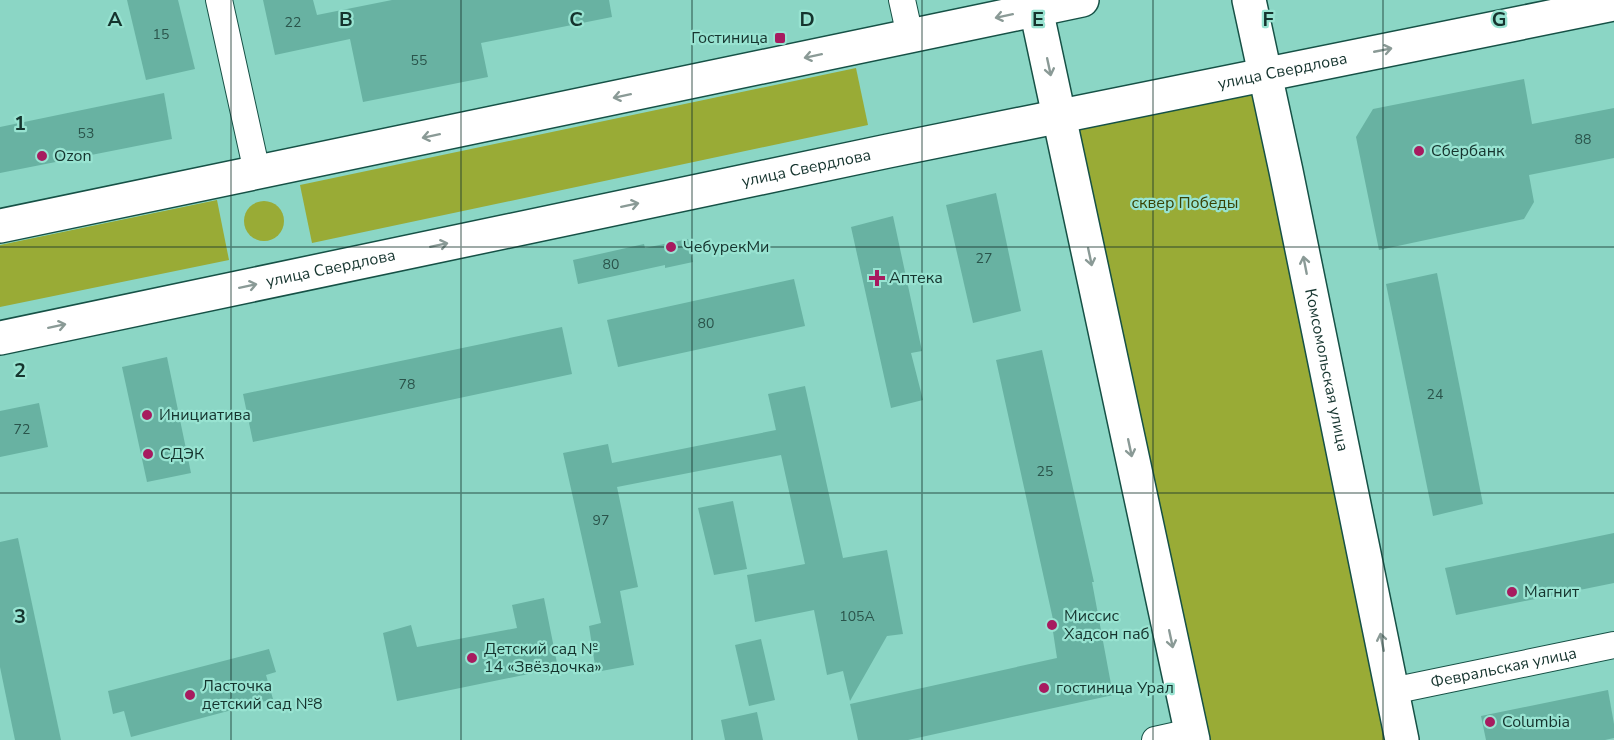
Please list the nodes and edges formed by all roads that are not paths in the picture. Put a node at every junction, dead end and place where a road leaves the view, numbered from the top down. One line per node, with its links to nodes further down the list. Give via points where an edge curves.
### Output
1 (219, 0): 10 (street)
2 (902, 0): 7 (street)
3 (1082, 0): 6 (main road)
4 (1249, 0): 8 (main road, Комсомольская улица)
5 (1614, 4): 8 (main road, улица Свердлова, one-way to 5)
6 (1036, 9): 7 (main road, one-way to 7); 9 (main road, one-way to 9)
7 (910, 36): 10 (main road, one-way to 10)
8 (1264, 73): 9 (main road, улица Свердлова); 14 (main road, Комсомольская улица, one-way to 8)
9 (1059, 116): 12 (main road, улица Свердлова, one-way to 9); 15 (main road, one-way to 15)
10 (257, 172): 11 (main road)
11 (0, 226)
12 (0, 338)
13 (1614, 645): 14 (street, Февральская улица)
14 (1392, 691): 17 (main road, Комсомольская улица)
15 (1192, 736): 16 (street)
16 (1155, 740)
17 (1402, 740)

